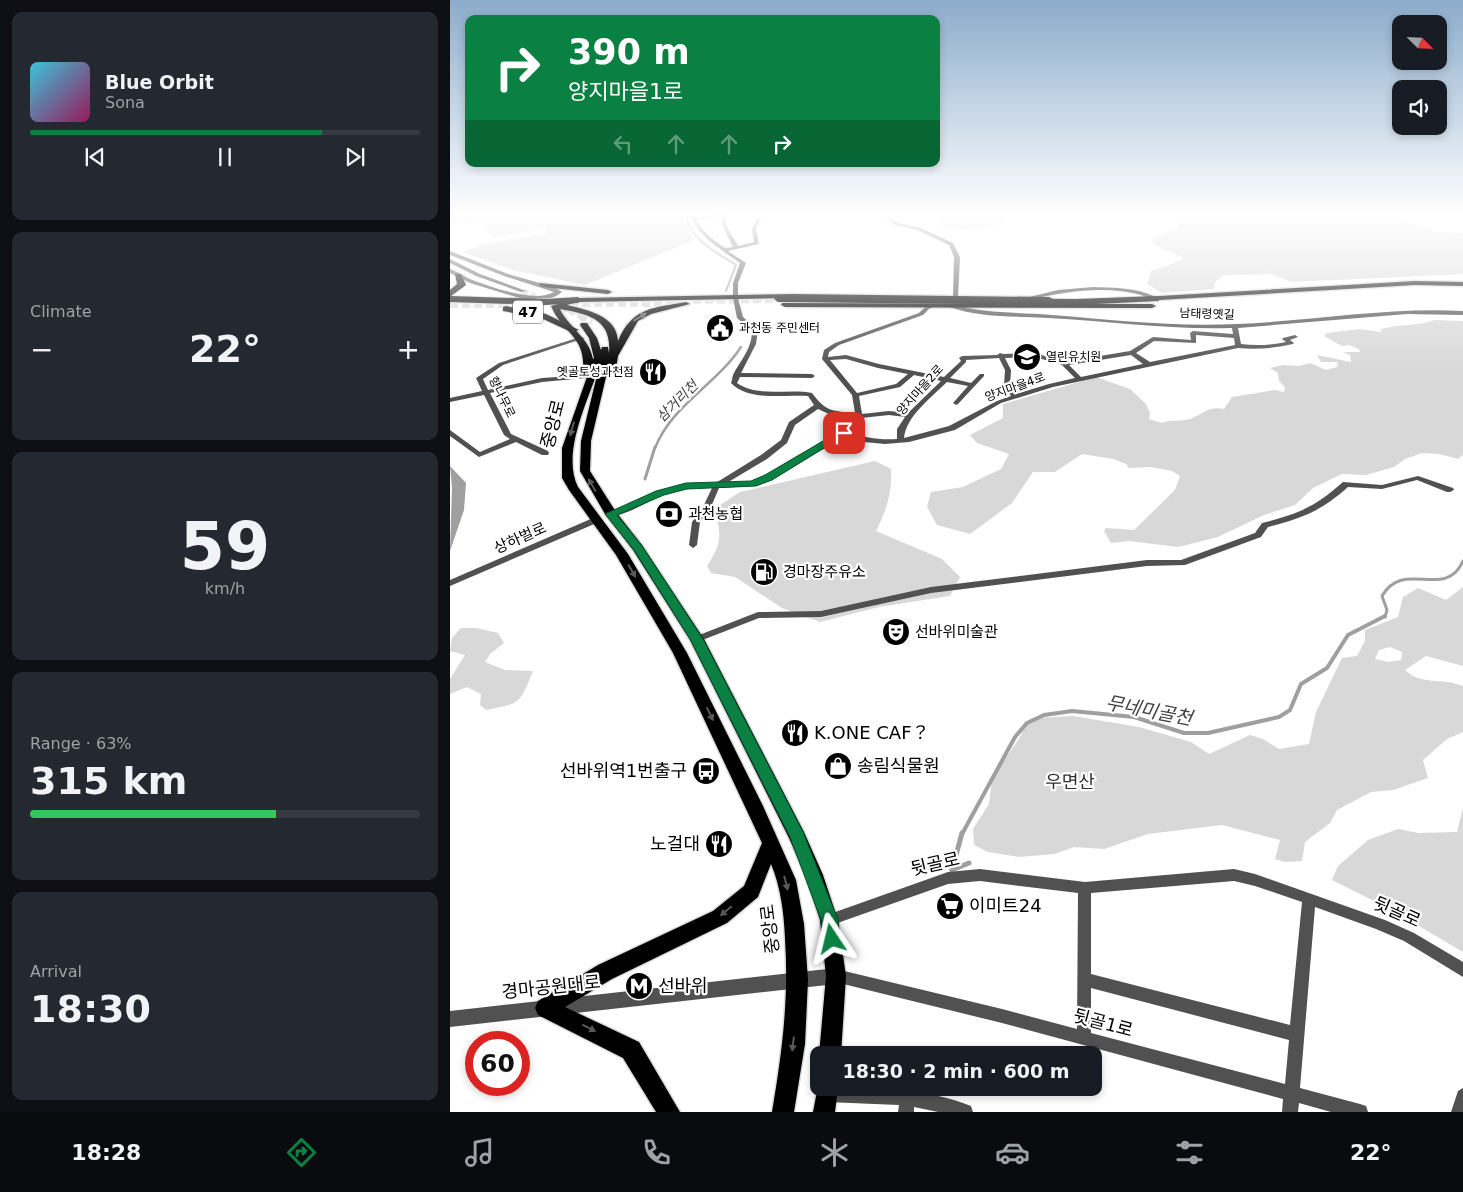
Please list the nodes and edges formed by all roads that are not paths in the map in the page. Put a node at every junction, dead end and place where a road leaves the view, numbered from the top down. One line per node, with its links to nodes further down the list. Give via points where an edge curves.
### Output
1 (460, 266): 11 (street)
2 (483, 266): 8 (street)
3 (742, 266): 17 (street, via 735,285)
4 (956, 266): 13 (street)
5 (450, 267): 11 (street)
6 (454, 274): 10 (highway, via 462,282 462,287); 11 (street)
7 (1463, 284): 20 (main road, via 1415,283)
8 (543, 285): 12 (street, via 558,290); 16 (main road)
9 (1463, 290): 20 (main road, via 1419,288)
10 (450, 294)
11 (520, 294): 12 (street); 19 (street)
12 (557, 295): 19 (street)
13 (956, 297): 17 (main road); 20 (main road)
14 (450, 299): 19 (highway)
15 (578, 300): 16 (main road); 19 (highway); 21 (main road)
16 (684, 301): 17 (main road); 21 (main road); 36 (main road, one-way to 16, via 635,320)
17 (736, 301): 22 (main road); 43 (street, via 740,318 755,330 756,340)
18 (778, 301): 20 (highway)
19 (545, 302): 21 (main road)
20 (1153, 302): 23 (main road)
21 (555, 306): 25 (highway); 27 (main road, via 588,312); 30 (main road, via 560,318)
22 (935, 306): 23 (main road); 39 (street, via 830,347)
23 (951, 306): 29 (street, 남태령옛길, via 1083,319)
24 (450, 307): 25 (highway, 47)
25 (478, 307): 30 (highway, 47, via 529,312)
26 (1463, 313): 29 (street, 남태령옛길, via 1414,311)
27 (602, 319): 30 (main road, via 578,318 571,322); 36 (main road, via 614,335)
28 (588, 324): 48 (main road, 중앙로, via 598,358)
29 (1236, 327): 31 (street)
30 (572, 329): 33 (main road, 47)
31 (1237, 336): 34 (street); 35 (street, via 1193,333 1194,342 1153,339)
32 (1295, 337): 34 (street, 양지마을4로, via 1285,339 1291,343 1277,346)
33 (582, 338): 48 (main road, via 589,356); 50 (street, 향나무로, via 488,371 479,378)
34 (1238, 346): 41 (street, 양지마을4로)
35 (1132, 353): 40 (street); 41 (street)
36 (615, 356): 48 (main road, via 612,368)
37 (1000, 356): 38 (street); 40 (street, via 1036,355); 52 (street, via 1008,370 1007,386)
38 (962, 358): 47 (street, 양지마을2로, via 964,360)
39 (825, 359): 42 (street, via 846,357); 51 (street)
40 (1064, 364): 46 (street)
41 (1148, 364): 46 (street, 양지마을4로)
42 (913, 373): 47 (street); 51 (street, via 898,386)
43 (736, 375): 45 (street); 55 (street, via 734,382 738,388 750,392 810,394)
44 (982, 375): 49 (street)
45 (812, 376)
46 (1079, 378): 52 (street, 양지마을4로)
47 (945, 379): 49 (street); 56 (street, 양지마을2로)
48 (592, 381): 50 (street, via 542,380); 65 (main road, 중앙로, one-way to 48, via 585,470); 66 (main road, 중앙로, one-way to 66, via 572,427 566,463 573,488)
49 (973, 385): 54 (street)
50 (488, 391): 53 (street); 60 (street, 향나무로, via 508,435)
51 (854, 395): 57 (street)
52 (1015, 397): 61 (street, 양지마을4로, via 952,428)
53 (450, 400)
54 (956, 403)
55 (818, 406): 57 (street, via 831,413); 63 (street, via 792,424 784,441 764,457)
56 (910, 415): 57 (street, via 889,412); 61 (street, 양지마을2로, via 901,429)
57 (859, 416): 59 (street)
58 (450, 432): 60 (street, via 479,455)
59 (844, 433): 61 (street, 양지마을4로, via 864,440); 63 (street, via 769,478 753,484)
60 (516, 439): 62 (street, 향나무로)
61 (900, 441)
62 (545, 452)
63 (717, 485): 65 (street, via 686,486 660,493); 67 (street, via 696,522)
64 (1450, 490): 69 (street, via 1418,478 1382,487 1346,484 1328,501 1302,517 1265,525 1258,535 1182,563 1147,563 931,590 821,614 758,615)
65 (611, 514): 69 (main road, 중앙로, via 638,548)
66 (596, 520): 68 (street, 상하벌로); 70 (main road, 중앙로, one-way to 70, via 622,554 680,653)
67 (693, 546)
68 (452, 582)
69 (697, 639): 73 (main road, 중앙로, via 798,837)
70 (771, 843): 77 (main road, 중앙로, one-way to 77, via 787,880); 78 (main road, one-way to 78, via 751,891 720,917 605,972)
71 (1084, 888): 72 (street, 뒷골로, via 1234,875); 73 (street, 뒷골로, via 980,875 948,878); 76 (street)
72 (1309, 900): 74 (street, 뒷골로, via 1409,937); 80 (street)
73 (829, 920): 75 (main road, 중앙로)
74 (1463, 970)
75 (836, 976): 77 (street, 경마공원대로); 81 (street, 뒷골1로); 82 (main road, 중앙로)
76 (1084, 979): 80 (street); 81 (street)
77 (798, 980): 78 (street, 경마공원대로); 88 (main road, 중앙로, one-way to 88, via 794,1044)
78 (545, 1008): 79 (street, 경마공원대로); 87 (main road, one-way to 87, via 631,1050)
79 (450, 1019)
80 (1296, 1034): 83 (street)
81 (1084, 1037): 83 (street, 뒷골1로)
82 (831, 1046)
83 (1291, 1092): 90 (street); 91 (street, 뒷골1로)
84 (1463, 1096): 92 (street)
85 (826, 1098): 86 (street, via 892,1096)
86 (906, 1105): 89 (street, via 949,1106)
87 (669, 1112)
88 (783, 1112)
89 (965, 1112)
90 (1290, 1112)
91 (1360, 1112)
92 (1458, 1112)

